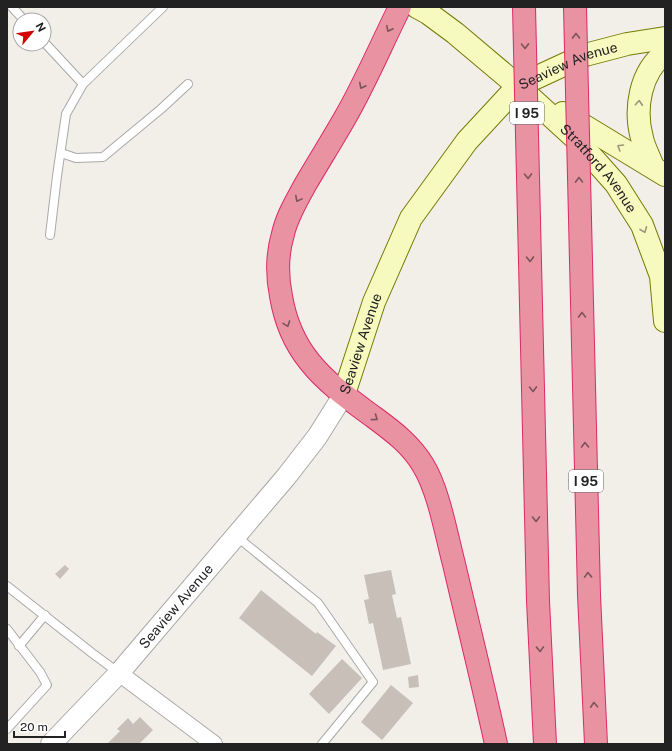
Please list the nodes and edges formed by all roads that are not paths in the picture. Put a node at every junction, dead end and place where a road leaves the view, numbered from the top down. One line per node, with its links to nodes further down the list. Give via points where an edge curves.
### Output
1 (163, 7): 9 (lane)
2 (400, 7): 16 (highway, one-way to 16, via 347,114 292,209 279,250 279,290 290,331 310,363)
3 (417, 7): 11 (main road, Stratford Avenue, via 455,33)
4 (524, 7): 28 (highway, I 95, one-way to 28, bridge, via 538,601)
5 (575, 7): 29 (highway, I 95, one-way to 5, bridge, via 589,595)
6 (665, 38): 11 (main road, Seaview Avenue, via 627,44 585,55)
7 (52, 51): 9 (lane)
8 (665, 53): 13 (main road, one-way to 8, via 642,138 638,114 640,94 648,72)
9 (83, 84): 12 (lane, via 66,114)
10 (188, 84): 12 (lane, via 103,156 76,158)
11 (518, 86): 13 (main road, one-way to 11); 15 (main road, Stratford Avenue, one-way to 15, via 576,139 616,184 627,201 642,225 662,276); 16 (main road, Seaview Avenue, via 467,141 412,218 374,302)
12 (60, 153): 14 (lane)
13 (659, 171)
14 (50, 235)
15 (665, 321)
16 (344, 394): 17 (street, Seaview Avenue, via 317,438); 27 (highway, one-way to 27, via 406,442 420,459 431,480)
17 (236, 536): 22 (street, Seaview Avenue); 26 (lane, via 318,603 373,682)
18 (7, 586): 19 (lane)
19 (44, 615): 21 (lane); 22 (lane)
20 (7, 629): 21 (lane)
21 (19, 646): 23 (lane, via 47,685)
22 (119, 672): 24 (street, Seaview Avenue); 25 (street)
23 (7, 729)
24 (51, 744)
25 (214, 744)
26 (322, 744)
27 (496, 744)
28 (545, 744)
29 (596, 744)

